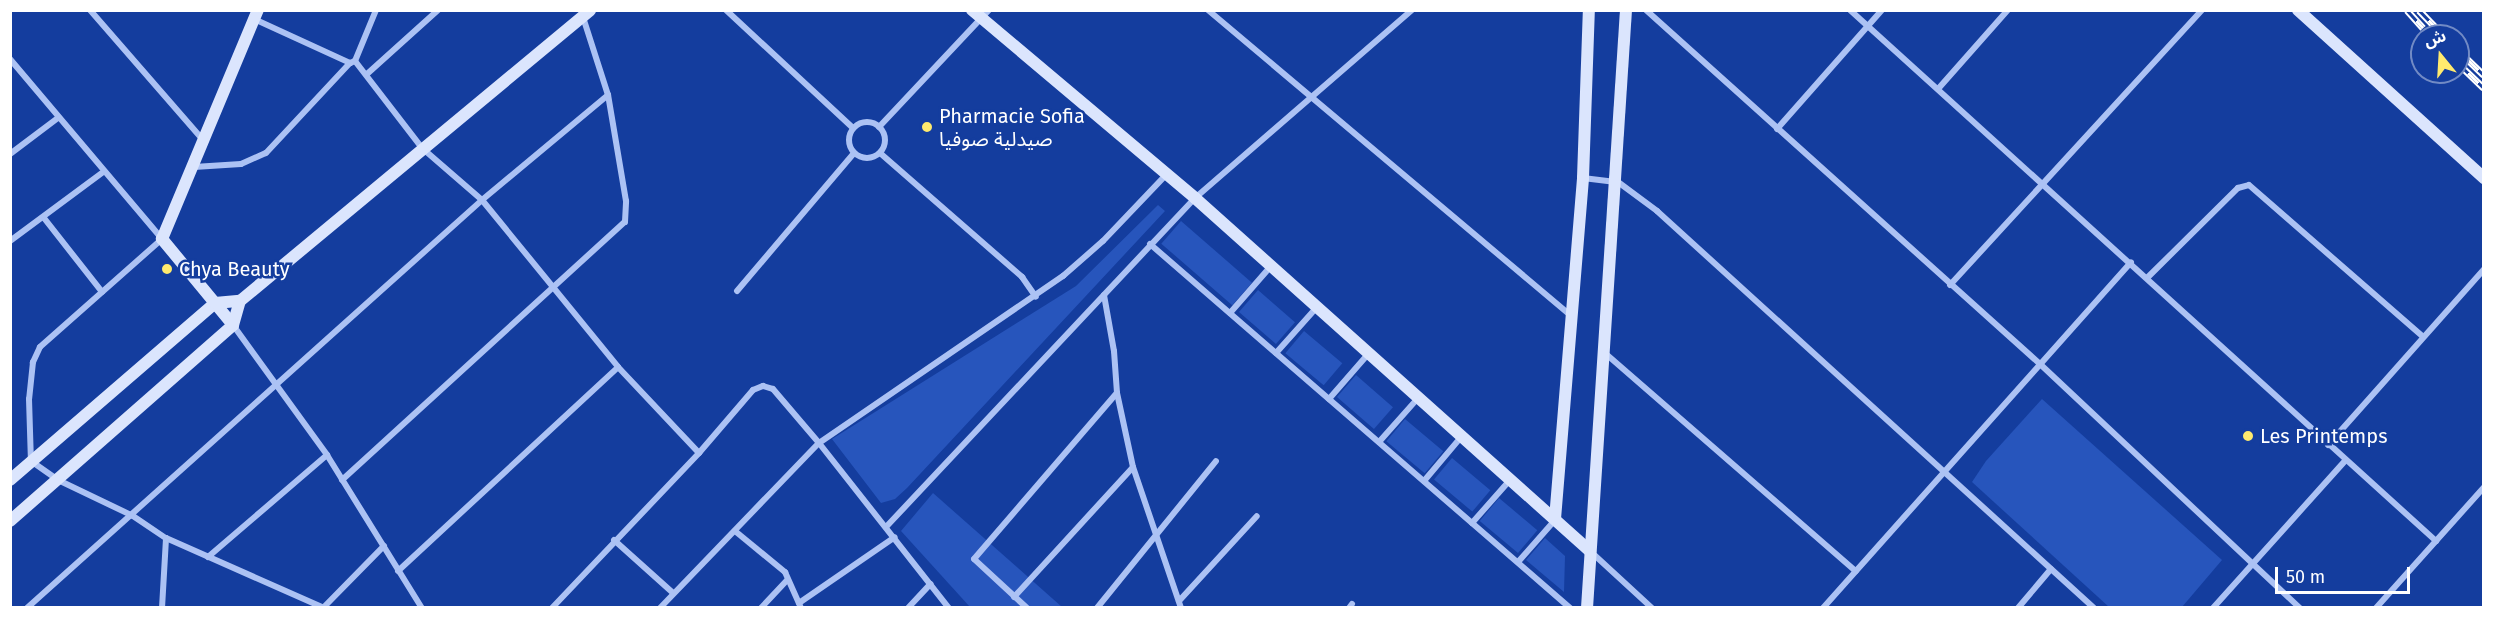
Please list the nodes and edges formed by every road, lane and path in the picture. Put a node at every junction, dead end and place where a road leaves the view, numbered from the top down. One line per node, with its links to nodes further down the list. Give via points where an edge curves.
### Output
1 (90, 10): 30 (street)
2 (376, 10): 21 (street)
3 (438, 10): 22 (street)
4 (726, 10): 28 (street)
5 (972, 10): 18 (street)
6 (1208, 10): 25 (street)
7 (1413, 10): 25 (street)
8 (1589, 10): 38 (street)
9 (1626, 10): 40 (street)
10 (1646, 10): 29 (street)
11 (1851, 10): 19 (street)
12 (1882, 10): 19 (street)
13 (2007, 10): 23 (street)
14 (2202, 10): 41 (street)
15 (2298, 10): 39 (street)
16 (587, 14): 24 (street); 31 (street)
17 (256, 15): 21 (street); 30 (street)
18 (986, 15): 27 (street); 37 (street)
19 (1868, 27): 23 (street); 29 (street)
20 (10, 59): 26 (street)
21 (353, 62): 22 (street); 35 (street, via 266,153 241,164)
22 (367, 74): 31 (street)
23 (1938, 89): 41 (street)
24 (608, 95): 43 (street); 53 (street, via 627,216)
25 (1312, 98): 42 (street); 62 (street)
26 (58, 118): 34 (street); 36 (street)
27 (879, 127): 28 (street, via 866,122); 33 (street, via 885,140)
28 (854, 128): 32 (street, via 849,141)
29 (1777, 129): 52 (street)
30 (204, 141): 35 (street)
31 (422, 148): 43 (street); 58 (street)
32 (854, 153): 33 (street, via 867,158); 54 (street)
33 (880, 153): 57 (street, via 1022,277)
34 (10, 154)
35 (194, 166): 45 (street)
36 (102, 173): 44 (street); 45 (street)
37 (1166, 176): 42 (street); 57 (street, via 1103,242)
38 (1583, 178): 40 (street); 62 (street)
39 (2484, 178)
40 (1618, 182): 67 (street); 85 (street, via 1657,211)
41 (2040, 183): 48 (street); 52 (street)
42 (1195, 198): 47 (street); 49 (street)
43 (482, 200): 53 (street); 70 (street)
44 (44, 218): 46 (street); 55 (street)
45 (162, 239): 55 (street); 59 (street)
46 (10, 241)
47 (1150, 244): 56 (street); 61 (street)
48 (2131, 262): 51 (street); 68 (street)
49 (1271, 266): 60 (street); 61 (street)
50 (2484, 269): 64 (street)
51 (2147, 278): 64 (street, via 2238,188 2249,184); 77 (street)
52 (1950, 285): 68 (street)
53 (552, 287): 69 (street); 88 (street)
54 (737, 291)
55 (102, 292): 81 (street, via 46,338 36,353 29,399)
56 (1104, 295): 71 (street); 97 (street)
57 (1036, 297): 76 (street)
58 (240, 301): 59 (street); 63 (street)
59 (215, 303): 63 (street); 81 (street)
60 (1317, 307): 65 (street); 66 (street)
61 (1230, 313): 65 (street)
62 (1571, 317): 94 (street)
63 (233, 325): 70 (street); 87 (street)
64 (2423, 337): 77 (street)
65 (1276, 353): 73 (street)
66 (1369, 353): 72 (street); 73 (street)
67 (1606, 354): 105 (street); 111 (street)
68 (2040, 364): 85 (street); 108 (street)
69 (618, 367): 78 (street); 110 (street)
70 (278, 383): 79 (street); 92 (street)
71 (1117, 393): 83 (street); 115 (street, via 974,559)
72 (1418, 398): 74 (street); 75 (street)
73 (1329, 399): 75 (street)
74 (1462, 436): 89 (street); 90 (street)
75 (1379, 442): 90 (street)
76 (819, 443): 78 (street, via 773,389 763,386 753,390); 97 (street); 98 (street)
77 (2328, 445): 82 (street)
78 (699, 453): 102 (street)
79 (327, 455): 88 (street); 106 (street)
80 (1216, 460): 99 (street)
81 (31, 461): 84 (street); 87 (street)
82 (2345, 461): 103 (street); 108 (street)
83 (1133, 467): 99 (street); 115 (street)
84 (16, 468): 86 (street)
85 (1946, 471): 109 (street); 111 (street)
86 (10, 480)
87 (58, 480): 92 (street); 95 (street)
88 (342, 480): 104 (street)
89 (1510, 480): 94 (street); 96 (street)
90 (1424, 481): 96 (street)
91 (2484, 487): 103 (street)
92 (133, 516): 101 (street); 119 (street)
93 (1257, 516): 116 (street)
94 (1555, 519): 105 (street); 107 (street)
95 (10, 521)
96 (1472, 522): 107 (street)
97 (886, 527): 100 (street)
98 (735, 531): 112 (street, via 778,564); 114 (street)
99 (1158, 536): 116 (street); 128 (street)
100 (895, 537): 113 (street); 117 (street)
101 (166, 538): 106 (street); 120 (street)
102 (614, 540): 114 (street); 122 (street)
103 (2436, 540): 137 (street)
104 (384, 546): 110 (street); 118 (street)
105 (1590, 551): 130 (street); 131 (street)
106 (208, 557): 118 (street)
107 (1518, 562): 129 (street)
108 (2254, 565): 135 (street); 136 (street)
109 (2051, 569): 133 (street); 134 (street)
110 (398, 571): 121 (street)
111 (1856, 571): 132 (street)
112 (786, 581): 117 (street); 124 (street)
113 (930, 584): 125 (street); 126 (street)
114 (673, 593): 123 (street)
115 (1014, 597): 127 (street)
116 (1180, 604)
117 (800, 605)
118 (323, 607)
119 (27, 608)
120 (162, 608)
121 (422, 608)
122 (552, 608)
123 (660, 608)
124 (761, 608)
125 (908, 608)
126 (949, 608)
127 (1027, 608)
128 (1096, 608)
129 (1570, 608)
130 (1587, 608)
131 (1652, 608)
132 (1823, 608)
133 (2018, 608)
134 (2094, 608)
135 (2213, 608)
136 (2300, 608)
137 (2376, 608)

